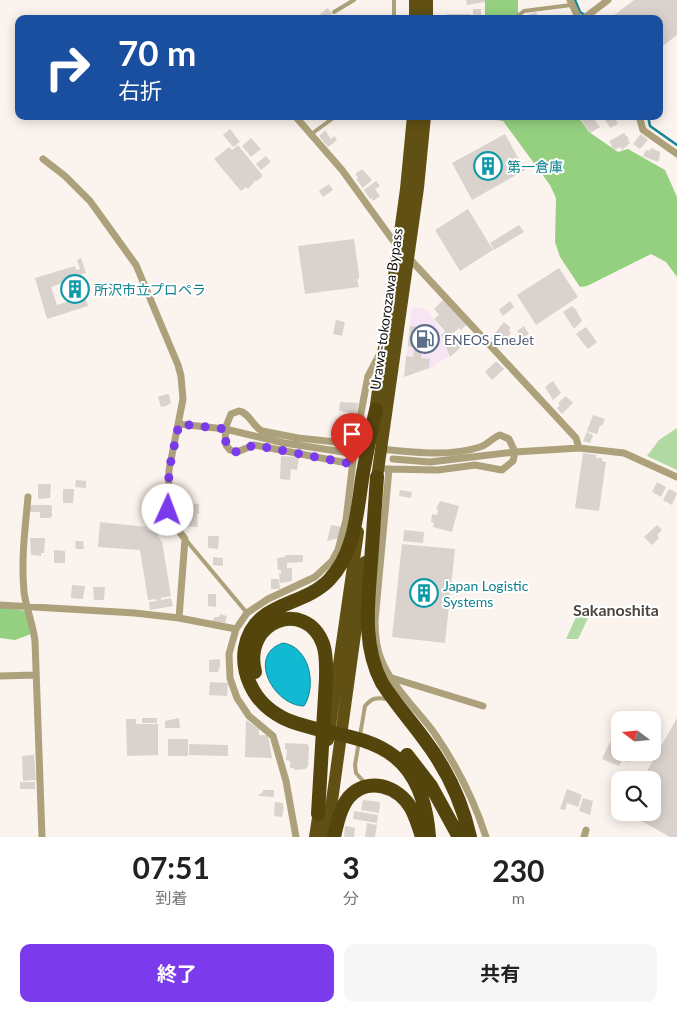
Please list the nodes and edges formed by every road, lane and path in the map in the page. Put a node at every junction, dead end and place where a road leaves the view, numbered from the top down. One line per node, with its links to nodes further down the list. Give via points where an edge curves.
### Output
1 (354, 0): 7 (lane)
2 (394, 0): 8 (lane)
3 (416, 0): 9 (highway)
4 (427, 0): 10 (highway)
5 (608, 0): 13 (street)
6 (571, 2): 11 (lane, via 524,11); 12 (street)
7 (334, 12)
8 (394, 15)
9 (416, 15)
10 (427, 15)
11 (519, 15)
12 (577, 15)
13 (588, 15)
14 (298, 120): 19 (street)
15 (331, 120): 19 (lane)
16 (413, 120): 22 (highway, Urawa-tokorozawa Bypass)
17 (425, 120): 23 (highway, Urawa-tokorozawa Bypass)
18 (640, 120): 20 (street, via 643,130)
19 (310, 135): 22 (street, via 342,170)
20 (677, 154)
21 (43, 159): 26 (street, via 90,201 136,265 180,370 184,399)
22 (399, 248): 24 (highway, Urawa-tokorozawa Bypass)
23 (408, 258): 29 (street, via 576,438); 30 (highway, Urawa-tokorozawa Bypass)
24 (385, 344): 25 (highway, Urawa-tokorozawa Bypass); 28 (street, via 368,376)
25 (376, 410): 49 (highway, Urawa-tokorozawa Bypass); 59 (highway, via 354,527 345,555 335,573 321,587 267,613 254,624 246,641 245,669 255,694 275,713 293,722 375,744 402,763 419,790)
26 (179, 424): 27 (street); 38 (street, via 169,470 168,517)
27 (225, 429): 28 (street, via 231,414 239,411 262,430 298,438); 32 (street, via 284,443); 34 (street, via 226,445 233,452 254,445)
28 (355, 444): 34 (street)
29 (579, 448): 31 (street); 36 (street, via 624,453)
30 (381, 449): 31 (street, via 422,453 465,450 482,447 500,436 509,439); 35 (highway, Urawa-tokorozawa Bypass)
31 (515, 452): 33 (street, via 430,462); 35 (street, via 513,461 502,470 475,465)
32 (350, 453)
33 (393, 459)
34 (352, 464): 41 (street, via 342,537 332,561 316,577 268,599)
35 (382, 472): 46 (street, via 375,621 376,643); 47 (highway, via 369,591 368,638 377,673); 49 (highway, Urawa-tokorozawa Bypass)
36 (677, 477)
37 (28, 497): 40 (street, via 24,551)
38 (185, 539): 41 (lane); 42 (street)
39 (0, 605): 40 (street)
40 (27, 606): 42 (street); 44 (street, via 34,633)
41 (247, 613): 43 (street)
42 (179, 618): 43 (street)
43 (236, 629): 54 (street, via 229,654 230,678 243,708 273,736 283,768)
44 (36, 675): 45 (street); 53 (street)
45 (0, 676)
46 (391, 678): 48 (street); 62 (street, via 444,748 477,809)
47 (394, 700): 51 (lane, via 377,697 365,706 355,765 356,773); 61 (highway, via 448,778 462,808)
48 (484, 706)
49 (333, 715): 50 (highway); 50 (highway, Urawa-tokorozawa Bypass); 60 (highway, via 326,652 320,636 308,625 294,619 271,623 260,634 253,659 260,684 270,698 296,713 365,731 394,745 420,771)
50 (330, 741): 52 (highway); 56 (highway)
51 (369, 786): 57 (highway, via 355,792 344,805); 58 (highway, via 385,786 399,794 411,808)
52 (318, 814): 55 (highway)
53 (42, 837)
54 (296, 837)
55 (315, 837)
56 (326, 837)
57 (334, 837)
58 (422, 837)
59 (430, 837)
60 (459, 837)
61 (470, 837)
62 (486, 837)

